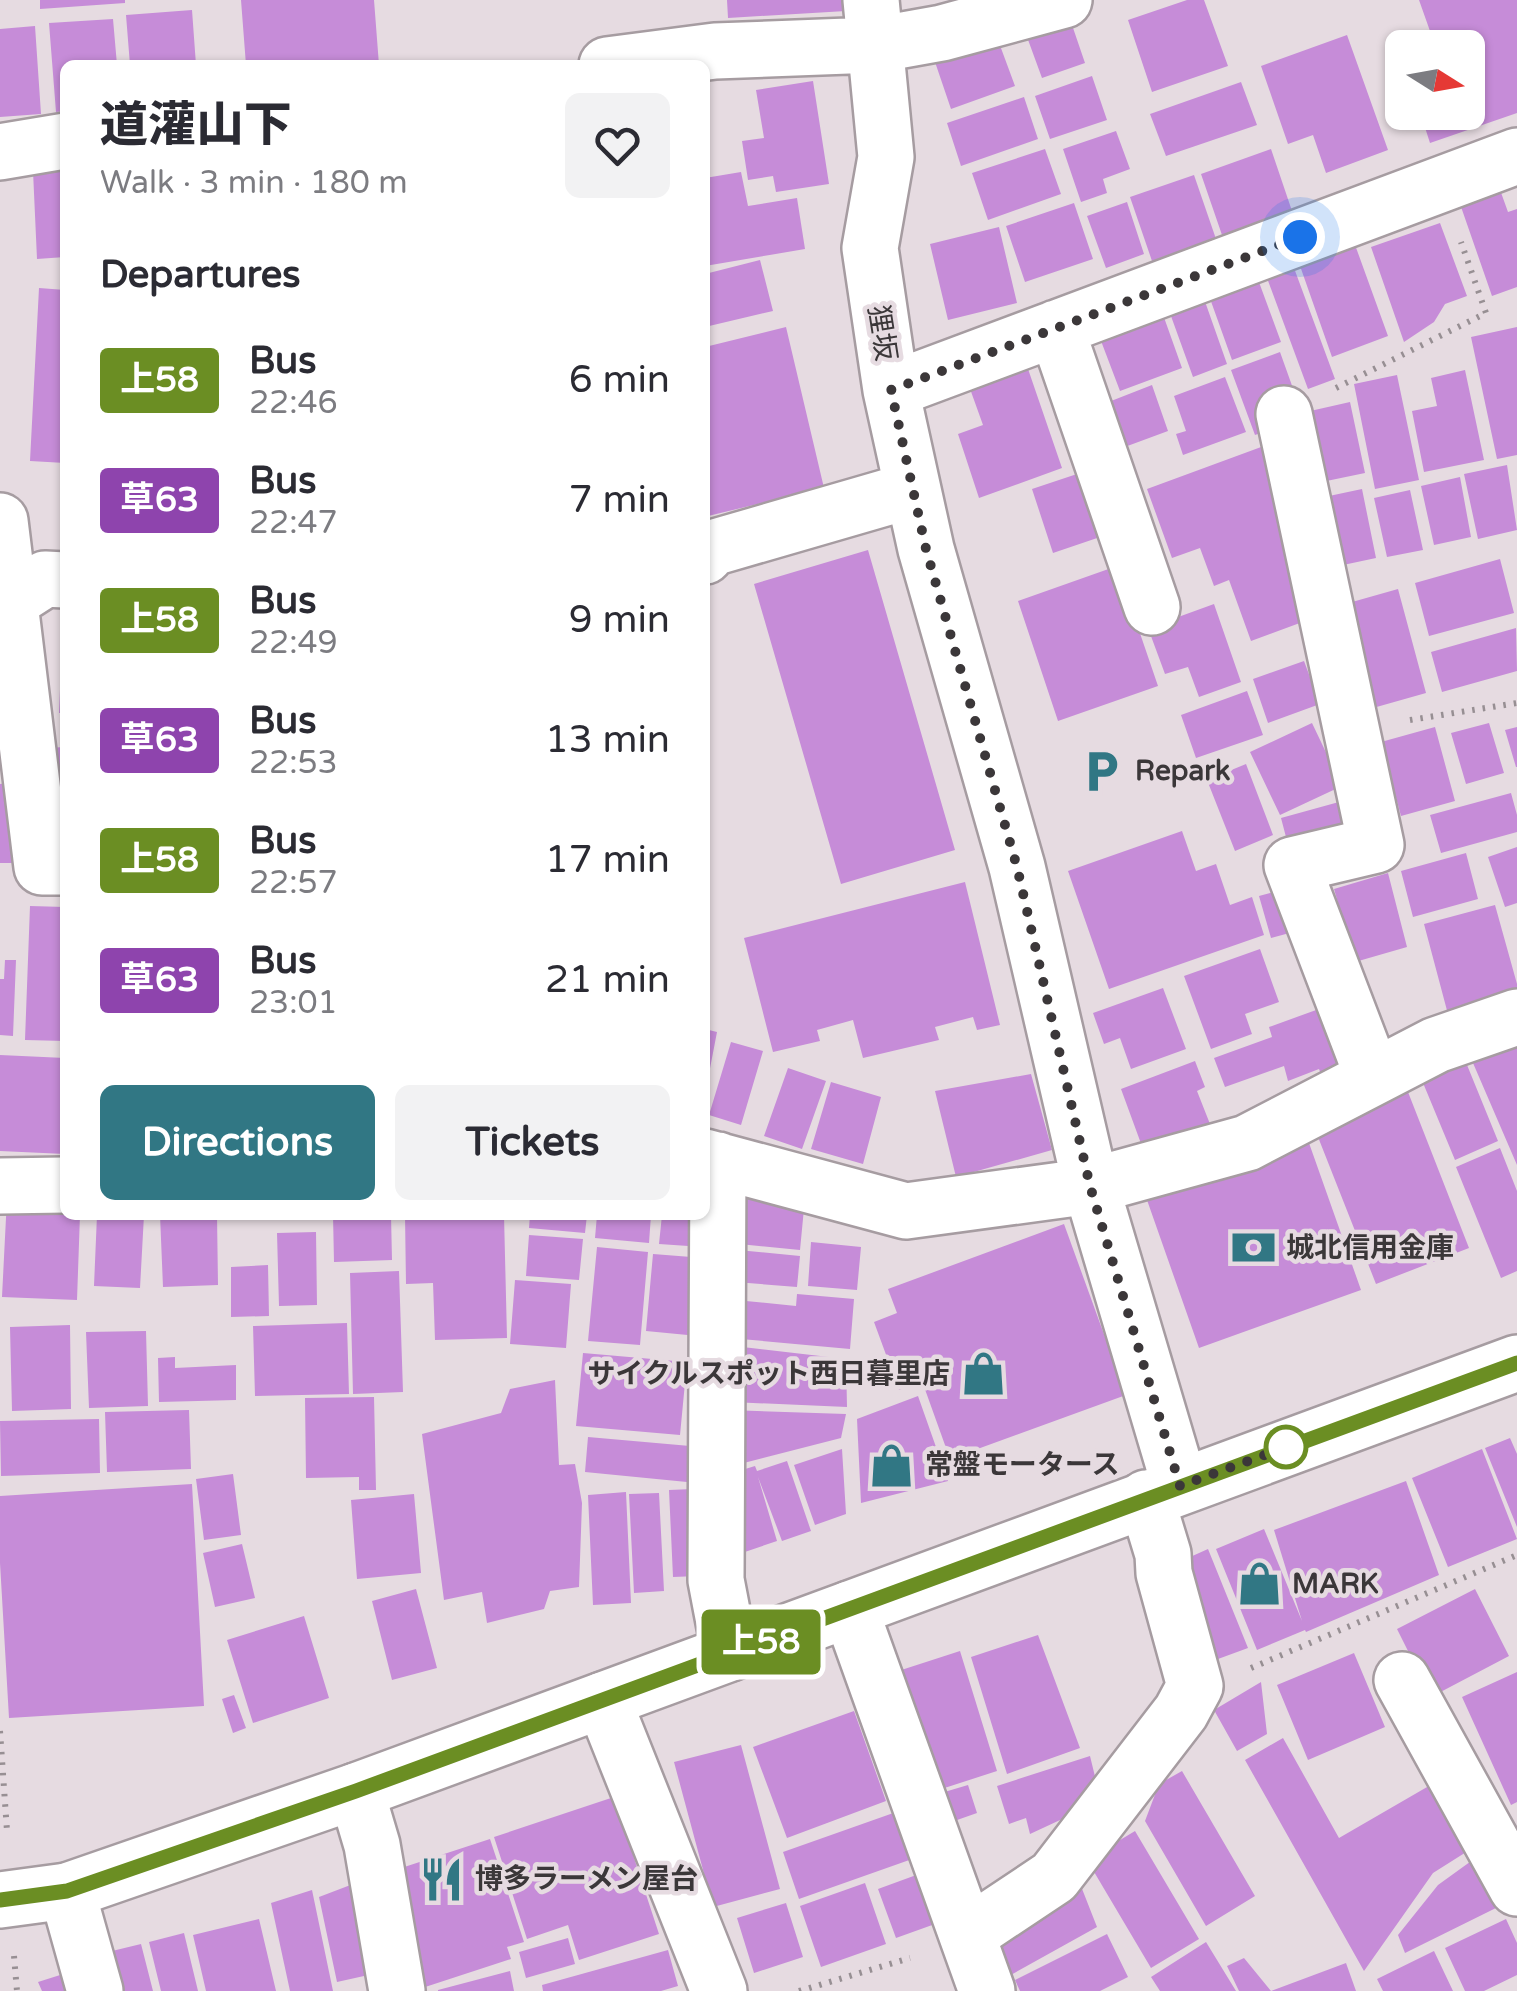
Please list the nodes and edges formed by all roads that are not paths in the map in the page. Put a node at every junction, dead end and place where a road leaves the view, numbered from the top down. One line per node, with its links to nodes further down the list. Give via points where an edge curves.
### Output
1 (1064, 0): 2 (street, via 942,34)
2 (873, 23): 3 (street); 8 (street, 狸坂, via 886,158 870,248)
3 (649, 60)
4 (60, 142): 5 (street)
5 (0, 152)
6 (1517, 156): 7 (street)
7 (1056, 328): 8 (street); 15 (street)
8 (891, 390): 10 (street, 狸坂)
9 (1284, 414): 18 (street, via 1376,845 1292,865)
10 (912, 490): 12 (street); 22 (street, 狸坂, via 1017,867)
11 (0, 521): 14 (street)
12 (710, 550)
13 (60, 580): 14 (street, via 45,578)
14 (5, 606): 16 (street, via 42,867)
15 (1152, 607)
16 (60, 867)
17 (1517, 1017): 18 (street, via 1436,1045)
18 (1373, 1077): 22 (street, via 1248,1143)
19 (712, 1158): 22 (street, via 906,1211); 26 (street, via 716,1580)
20 (60, 1185): 21 (street)
21 (0, 1186)
22 (1090, 1186): 24 (street, 狸坂)
23 (1517, 1363): 24 (street)
24 (1163, 1492): 25 (street); 33 (street, 狸坂, via 1195,1686 1054,1877)
25 (850, 1610): 26 (street); 33 (street)
26 (730, 1653): 28 (street)
27 (1402, 1680): 30 (street)
28 (604, 1700): 29 (street); 36 (street)
29 (356, 1791): 31 (street); 35 (street, via 372,1845)
30 (1517, 1888)
31 (67, 1891): 32 (street); 34 (street)
32 (0, 1900)
33 (967, 1935): 37 (street)
34 (95, 1991)
35 (396, 1991)
36 (719, 1991)
37 (987, 1991)

